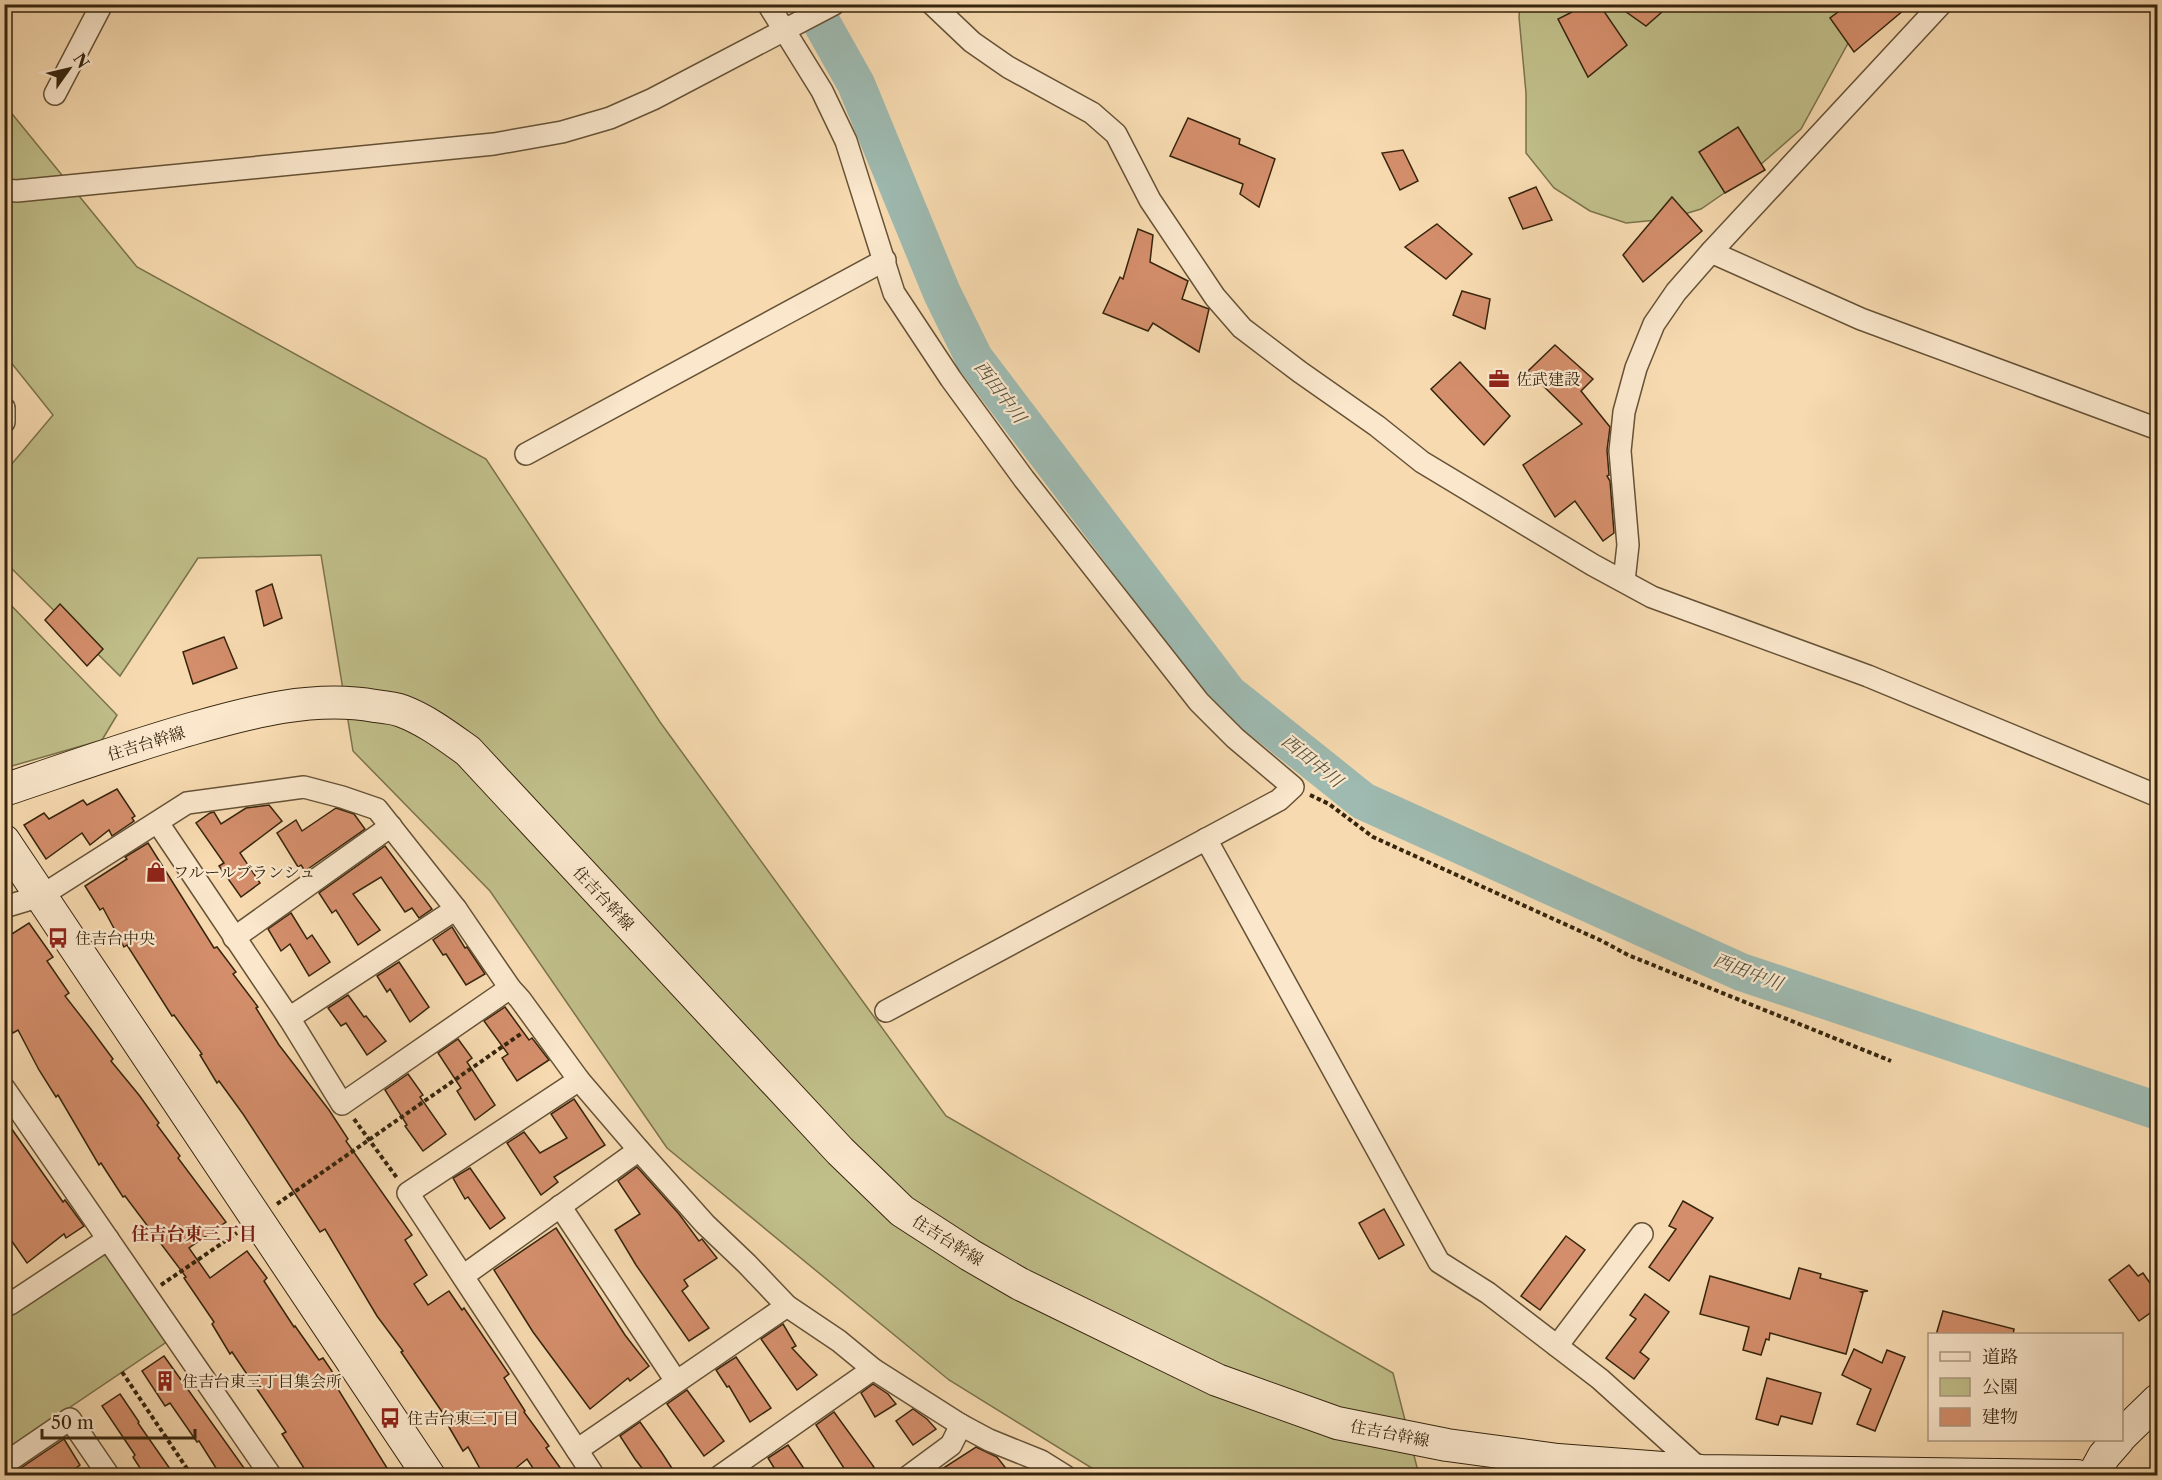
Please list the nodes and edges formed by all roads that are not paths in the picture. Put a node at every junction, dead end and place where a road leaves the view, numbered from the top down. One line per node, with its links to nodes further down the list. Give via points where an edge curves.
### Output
1 (102, 4): 7 (street)
2 (768, 4): 6 (street)
3 (834, 4): 6 (street)
4 (932, 4): 15 (street, via 972,42 1008,67 1092,113 1116,134 1150,200 1215,297 1242,328 1422,462)
5 (1941, 4): 9 (street)
6 (791, 28): 8 (street, via 653,99 610,118 562,132 494,144); 10 (street, via 846,141)
7 (55, 94)
8 (4, 190)
9 (1711, 252): 13 (street, via 1861,320); 15 (street, via 1654,324 1624,412 1620,451 1628,545)
10 (885, 260): 14 (street); 20 (street, via 894,293 951,379 1073,543 1199,702 1293,787 1279,800)
11 (4, 408): 12 (street)
12 (4, 422)
13 (2157, 429)
14 (526, 454)
15 (1624, 581): 17 (street, via 1652,597 1868,676)
16 (4, 790): 47 (street, 住吉台幹線, via 144,743 268,710 321,702 400,710 438,728 468,751 840,1151 903,1211 970,1255 1020,1284 1217,1380 1337,1423 1447,1445 1558,1460)
17 (2157, 796)
18 (158, 823): 19 (street, via 187,803 304,787 377,809); 22 (street); 25 (street)
19 (392, 826): 24 (street); 25 (street)
20 (1206, 839): 27 (street); 38 (street, via 1439,1262 1488,1293)
21 (4, 841): 22 (street)
22 (41, 896): 23 (street); 50 (street)
23 (4, 907)
24 (456, 909): 26 (street); 28 (street)
25 (234, 938): 28 (street)
26 (510, 988): 28 (street, via 342,1104); 29 (street)
27 (886, 1011)
28 (289, 1018)
29 (579, 1080): 31 (street); 35 (street, via 408,1193)
30 (4, 1088): 34 (street)
31 (639, 1150): 32 (street); 37 (street, via 705,1224)
32 (560, 1206): 35 (street); 40 (street)
33 (1642, 1234): 38 (street)
34 (108, 1239): 36 (street, via 10,1304); 49 (street)
35 (463, 1276): 45 (street)
36 (4, 1296)
37 (788, 1306): 39 (street); 40 (street)
38 (1557, 1346): 47 (street, via 1600,1379)
39 (873, 1369): 42 (street); 52 (street)
40 (676, 1381): 45 (street)
41 (2157, 1400): 43 (street)
42 (961, 1425): 53 (street, via 951,1445); 54 (street)
43 (2123, 1433)
44 (2117, 1441): 56 (street)
45 (577, 1450): 51 (street)
46 (4, 1464): 48 (street, via 70,1419)
47 (1701, 1471): 55 (street, 住吉台幹線)
48 (109, 1476)
49 (271, 1476)
50 (429, 1476)
51 (594, 1476)
52 (720, 1476)
53 (909, 1476)
54 (1065, 1476)
55 (2077, 1476)
56 (2093, 1476)

